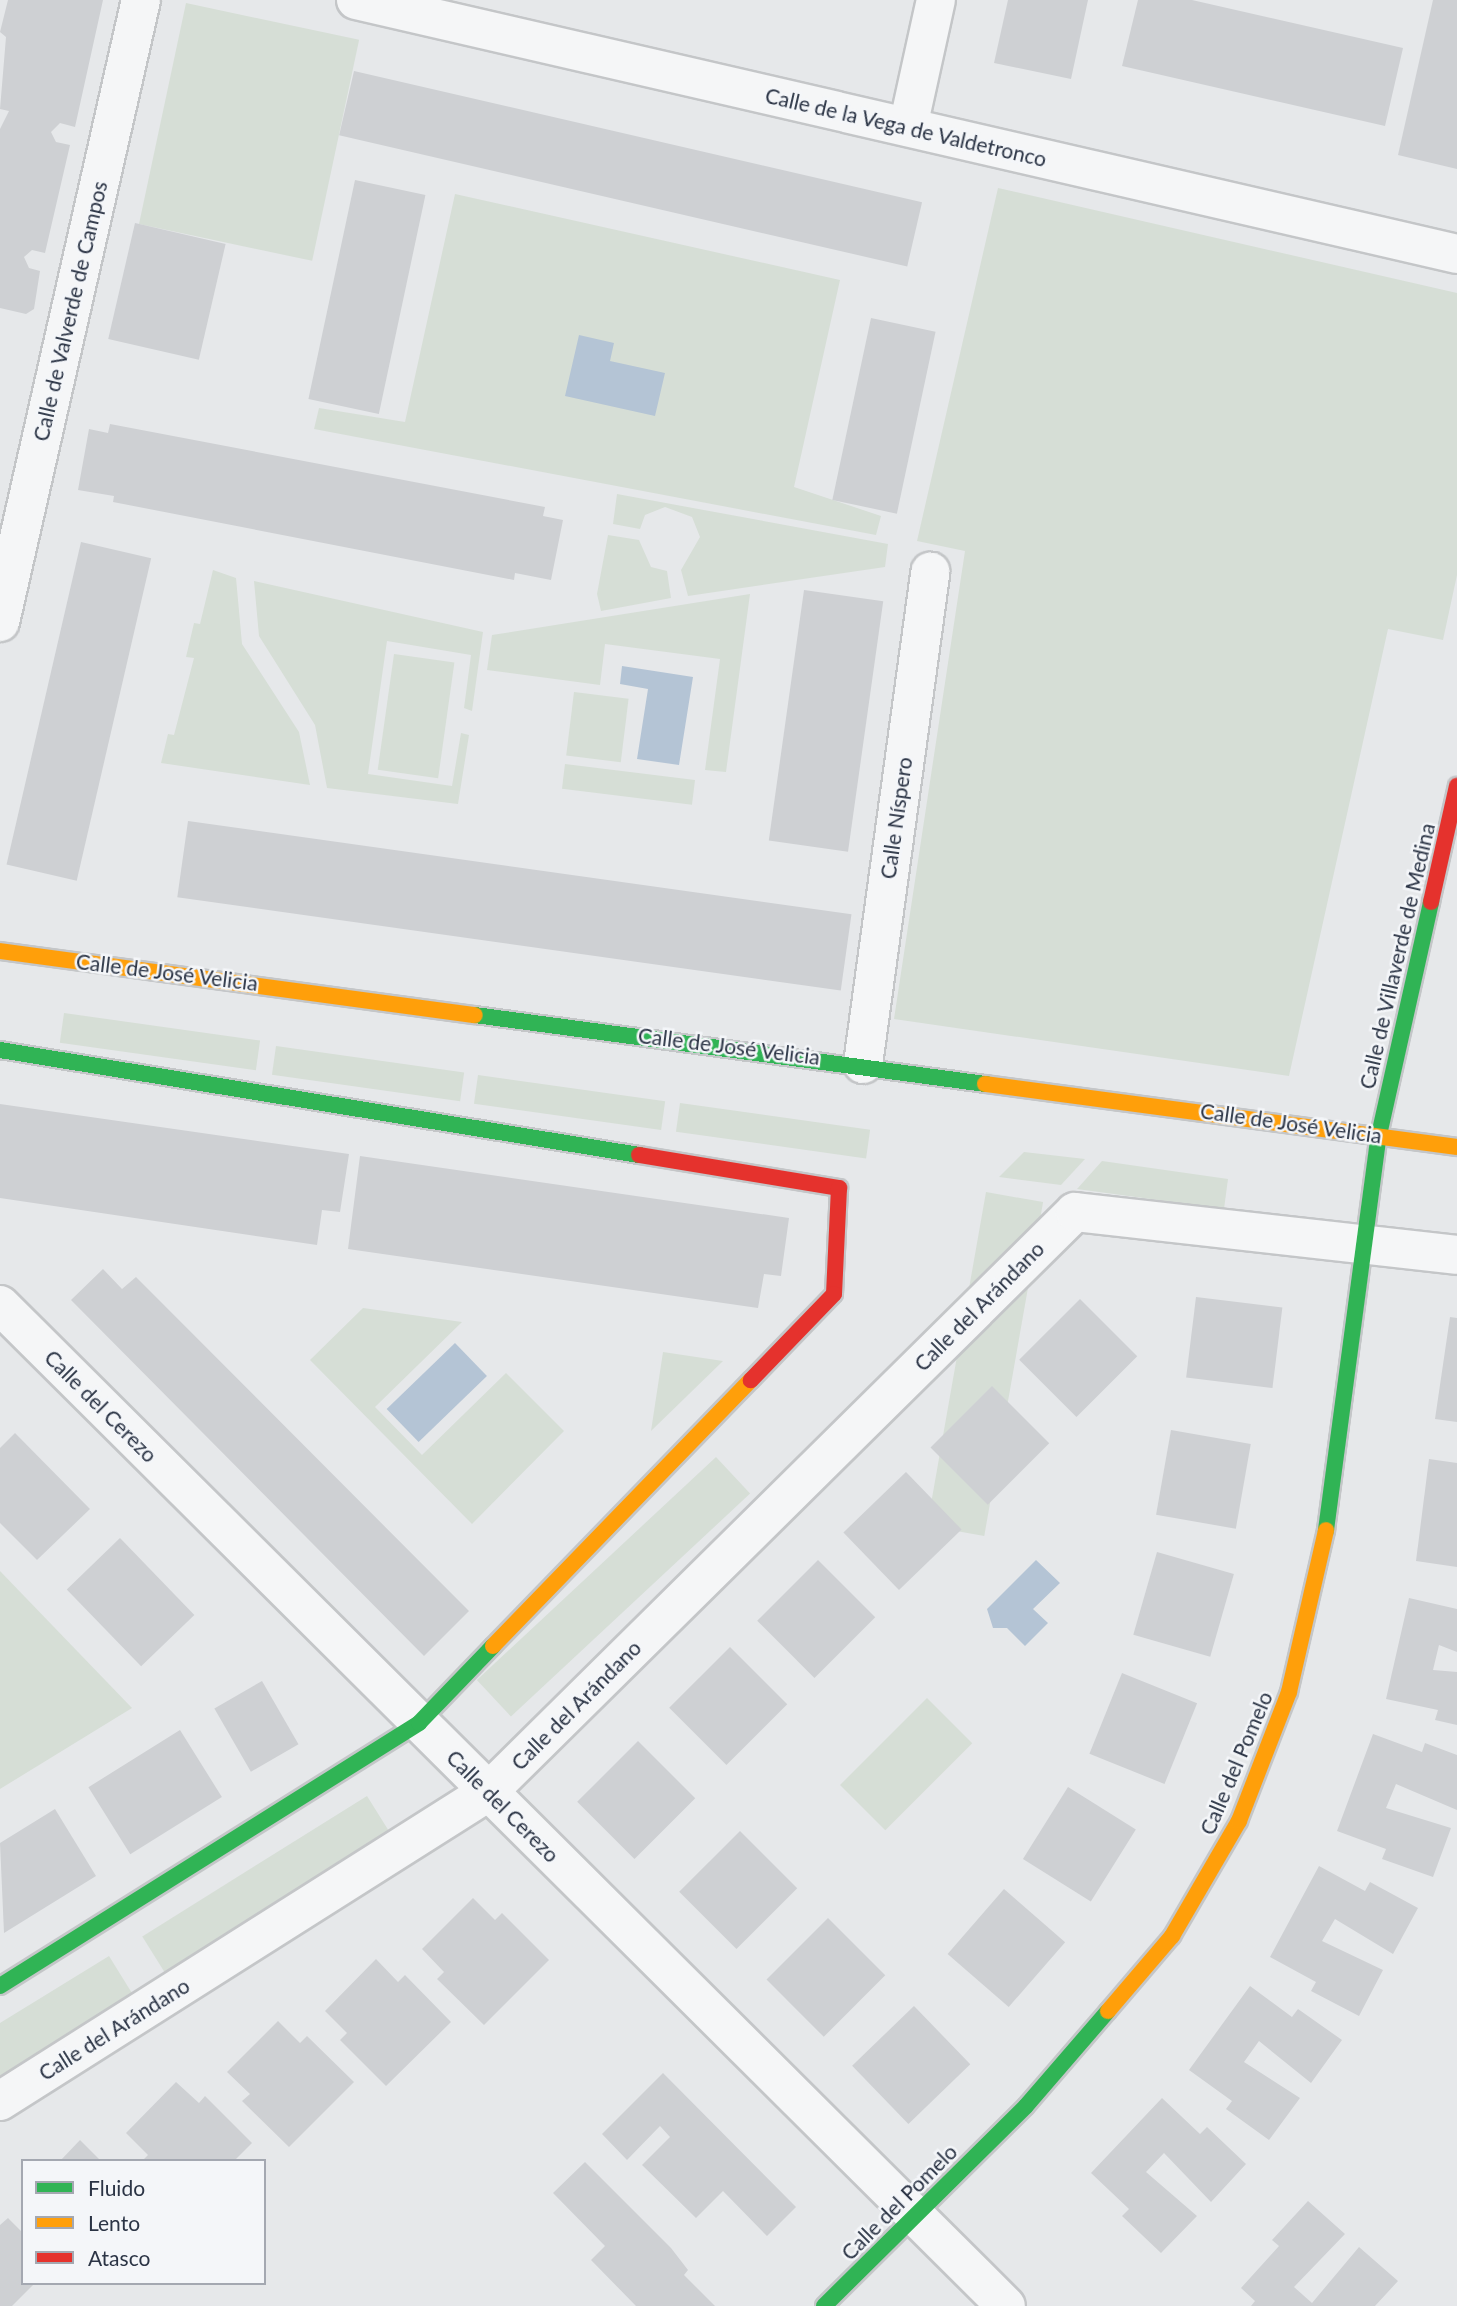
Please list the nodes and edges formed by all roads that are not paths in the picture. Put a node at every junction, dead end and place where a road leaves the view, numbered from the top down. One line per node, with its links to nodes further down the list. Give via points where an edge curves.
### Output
1 (141, 0): 7 (street, Calle de Valverde de Campos)
2 (356, 0): 4 (street, Calle de la Vega de Valdetronco)
3 (936, 0): 4 (street)
4 (908, 127): 5 (street, Calle de la Vega de Valdetronco)
5 (1457, 254)
6 (930, 572): 11 (street, Calle Níspero)
7 (0, 622)
8 (1457, 786): 12 (street, Calle de Villaverde de Medina)
9 (0, 951): 11 (street, Calle de José Velicia)
10 (0, 1050): 17 (street, via 839,1188 834,1294)
11 (863, 1064): 12 (street, Calle de José Velicia)
12 (1379, 1135): 13 (street, Calle de José Velicia); 14 (street, Calle del Pomelo)
13 (1457, 1147)
14 (1367, 1246): 15 (street); 18 (street, Calle del Arándano, via 1075,1212); 21 (street, Calle del Pomelo, via 1324,1545 1289,1692 1239,1821 1172,1936 1026,2106)
15 (1457, 1255)
16 (0, 1305): 17 (street, Calle del Cerezo)
17 (419, 1723): 18 (street, Calle del Cerezo); 19 (street)
18 (488, 1792): 20 (street, Calle del Arándano); 21 (street, Calle del Cerezo)
19 (0, 1986)
20 (0, 2101)
21 (915, 2216): 22 (street, Calle del Pomelo); 23 (street, Calle del Cerezo)
22 (824, 2306)
23 (1006, 2306)

